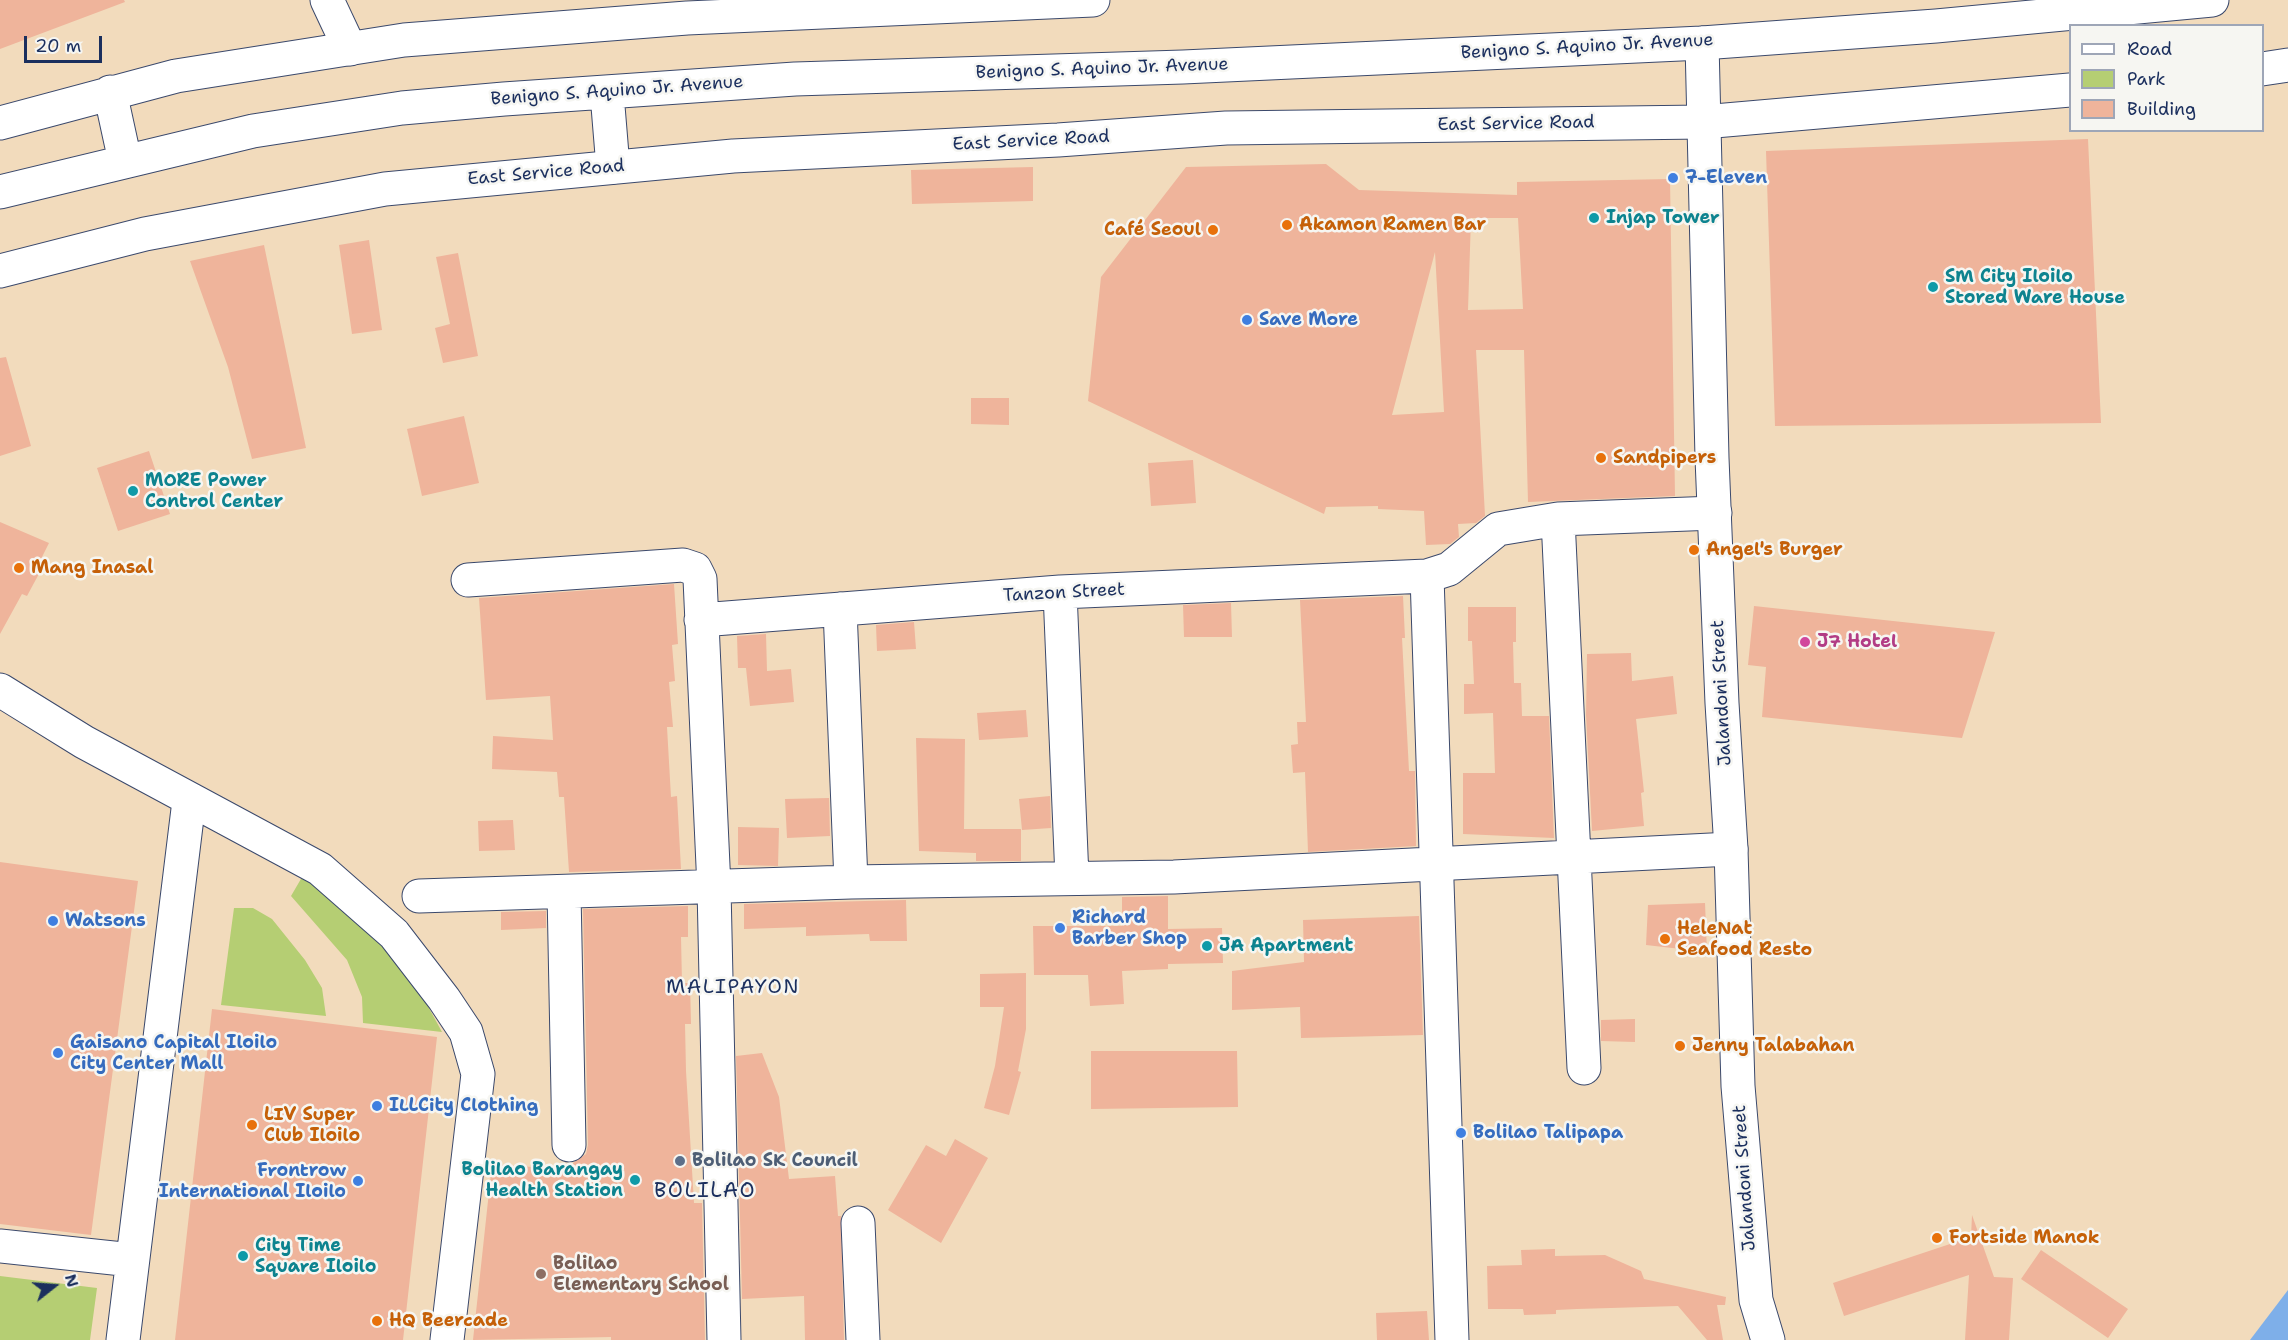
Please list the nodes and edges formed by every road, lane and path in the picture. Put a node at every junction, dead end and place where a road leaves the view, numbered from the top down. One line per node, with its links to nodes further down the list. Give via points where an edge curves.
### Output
1 (327, 0): 5 (main road)
2 (1093, 0): 5 (main road, via 663,19 404,40)
3 (2212, 0): 4 (main road, Benigno S. Aquino Jr. Avenue)
4 (1702, 43): 10 (main road, Benigno S. Aquino Jr. Avenue, via 1183,67 795,79); 11 (main road, Jalandoni Street)
5 (350, 49): 9 (main road, via 176,76)
6 (2288, 65): 7 (main road)
7 (2264, 69)
8 (2069, 90): 11 (main road, East Service Road)
9 (110, 92): 12 (main road); 13 (main road)
10 (607, 94): 13 (main road, Benigno S. Aquino Jr. Avenue, via 402,108 253,131); 14 (main road)
11 (1703, 122): 14 (main road, East Service Road, via 1226,128); 17 (main road, Jalandoni Street)
12 (0, 123)
13 (125, 160): 15 (main road, Benigno S. Aquino Jr. Avenue)
14 (613, 166): 16 (main road, East Service Road, via 385,189 145,234)
15 (0, 192)
16 (0, 271)
17 (1715, 513): 18 (main road); 26 (main road, Jalandoni Street)
18 (1558, 519): 19 (main road, via 1498,529 1449,569); 27 (main road)
19 (1427, 576): 21 (main road, Tanzon Street); 28 (main road)
20 (468, 580): 23 (main road, via 683,565 696,569 700,579)
21 (1060, 592): 22 (main road, Tanzon Street); 29 (main road)
22 (840, 609): 23 (main road, Tanzon Street); 30 (main road)
23 (701, 620): 31 (main road)
24 (0, 690): 25 (main road)
25 (189, 801): 38 (main road); 40 (main road, via 320,869 394,934 466,1032 478,1074)
26 (1731, 849): 27 (main road); 44 (main road, Jalandoni Street, via 1738,1086 1756,1300)
27 (1575, 857): 28 (main road); 34 (main road)
28 (1437, 864): 29 (main road, via 1174,878); 43 (main road)
29 (1072, 878): 30 (main road)
30 (851, 882): 31 (main road)
31 (714, 888): 32 (main road); 41 (main road)
32 (564, 892): 33 (main road); 35 (main road)
33 (419, 896)
34 (1584, 1068)
35 (569, 1145)
36 (858, 1223): 42 (main road)
37 (0, 1246): 38 (main road)
38 (132, 1260): 39 (main road)
39 (123, 1340)
40 (447, 1340)
41 (724, 1340)
42 (863, 1340)
43 (1452, 1340)
44 (1768, 1340)

